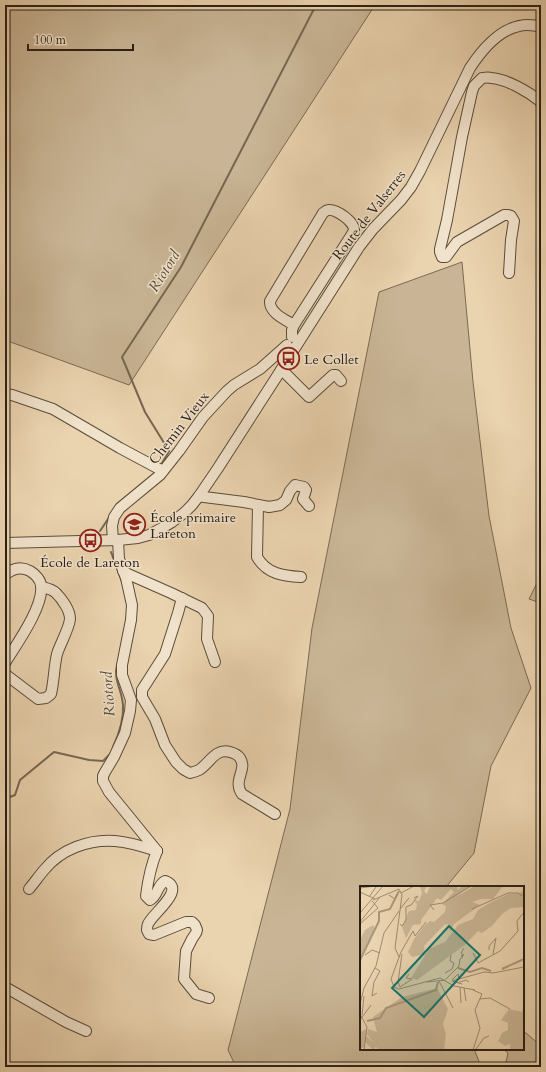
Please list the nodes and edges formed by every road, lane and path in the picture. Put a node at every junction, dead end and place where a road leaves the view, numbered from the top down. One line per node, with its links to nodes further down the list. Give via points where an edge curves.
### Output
1 (541, 27): 5 (street, Route de Valserres, via 527,25 507,30 476,58 411,187 359,247)
2 (541, 102): 3 (street, via 504,81 482,78 474,86 440,249 444,257 462,238 508,215 514,221)
3 (509, 273)
4 (294, 325): 4 (street, via 354,231 355,228 349,219 343,215 328,210 323,214 270,301 273,311); 5 (street)
5 (293, 343): 6 (street, Route de Valserres); 9 (street, Chemin Vieux, via 223,395 196,426 182,448)
6 (281, 370): 7 (street, via 309,397 333,375); 10 (street, Route de Valserres)
7 (341, 381)
8 (5, 394): 9 (street, via 53,409)
9 (160, 469): 13 (street, Chemin Vieux, via 114,517 112,526)
10 (199, 496): 11 (street); 13 (street, Route de Valserres, via 184,513 149,535)
11 (258, 505): 12 (street, via 280,505 295,486 304,487 306,490 303,499); 17 (street, via 257,557 260,563 266,569 283,576)
12 (309, 506)
13 (115, 540): 14 (street, Route de Valserres); 15 (street, Chemin Vieux)
14 (5, 543)
15 (123, 570): 19 (street); 24 (street, Chemin Vieux, via 132,605 122,665 122,675 131,700 130,711 125,733 103,776 103,781)
16 (5, 575): 18 (street, via 13,569 23,569 36,576)
17 (301, 577)
18 (42, 587): 21 (street, via 33,617); 22 (street, via 55,592 68,610 70,620 58,652 51,694 46,698 38,698)
19 (182, 598): 20 (street, via 202,608 208,616 207,639); 23 (street, via 165,654 142,690 142,697 155,719 165,745 183,769 190,773 198,771 220,752 234,753 242,763 238,784 242,794)
20 (215, 662)
21 (5, 663)
22 (5, 674)
23 (274, 814)
24 (157, 851): 25 (street, via 117,841 87,843 54,859); 27 (street, via 146,896 150,900 154,898 162,882 170,882 173,887 170,897 148,924 147,930 149,934 154,935 186,922 195,925 196,933 186,951 184,979 196,994)
25 (29, 889)
26 (5, 987): 28 (street)
27 (209, 998)
28 (86, 1031)

